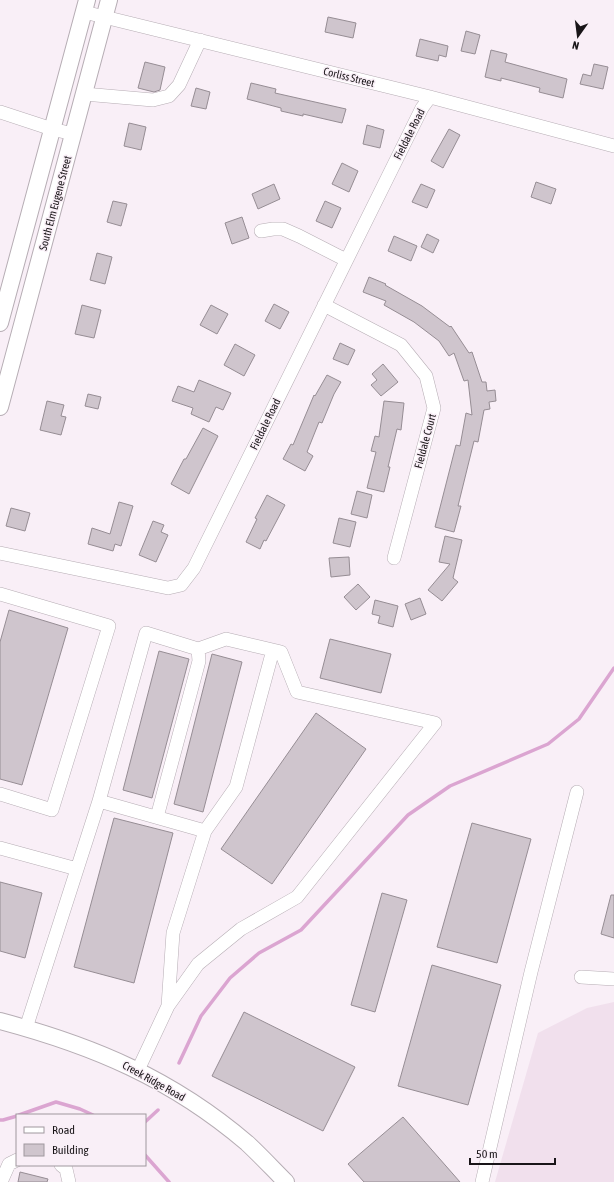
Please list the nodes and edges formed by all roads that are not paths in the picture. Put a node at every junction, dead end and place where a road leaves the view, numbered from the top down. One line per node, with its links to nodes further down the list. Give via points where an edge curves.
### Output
1 (109, 0): 3 (main road, South Elm Eugene Street)
2 (85, 6): 3 (street, Corliss Street); 8 (main road, South Elm Eugene Street)
3 (105, 17): 4 (street, Corliss Street); 5 (main road, South Elm Eugene Street)
4 (200, 40): 5 (street, via 179,85 169,96 153,100); 6 (street, Corliss Street)
5 (84, 94): 9 (main road, South Elm Eugene Street)
6 (430, 97): 10 (street, Corliss Street); 12 (street, Fieldale Road, via 422,108)
7 (0, 112): 8 (street)
8 (52, 129): 9 (street); 14 (main road, South Elm Eugene Street)
9 (73, 134): 15 (main road, South Elm Eugene Street)
10 (614, 146)
11 (261, 231): 12 (street, via 283,229)
12 (346, 260): 13 (street, Fieldale Road)
13 (324, 306): 17 (street, Fieldale Road, via 194,568 181,585 168,588); 18 (street, Fieldale Court, via 401,344 426,376 434,408)
14 (0, 324)
15 (3, 380): 16 (main road, South Elm Eugene Street)
16 (0, 407)
17 (0, 553)
18 (394, 558)
19 (0, 594): 23 (street, via 109,626 52,810)
20 (198, 649): 21 (street, via 226,638); 24 (street, via 146,633); 25 (street, via 199,661)
21 (273, 650): 26 (street, via 236,786); 31 (street, via 280,652 297,692 435,723 297,897 241,929 198,964)
22 (578, 792): 40 (street, via 531,972)
23 (0, 794)
24 (99, 801): 25 (street); 28 (street)
25 (158, 818): 26 (street)
26 (205, 831): 31 (street, via 173,933)
27 (0, 848): 28 (street)
28 (77, 869): 33 (street)
29 (581, 977): 30 (street)
30 (614, 979)
31 (168, 1006): 34 (street)
32 (0, 1021): 33 (main road, Creek Ridge Road)
33 (26, 1028): 34 (main road, Creek Ridge Road, via 84,1046)
34 (138, 1070): 39 (main road, Creek Ridge Road, via 175,1090 222,1123 248,1144)
35 (16, 1160): 37 (street, via 9,1164)
36 (62, 1166): 38 (street, via 66,1169)
37 (1, 1182)
38 (69, 1182)
39 (286, 1182)
40 (482, 1182)

